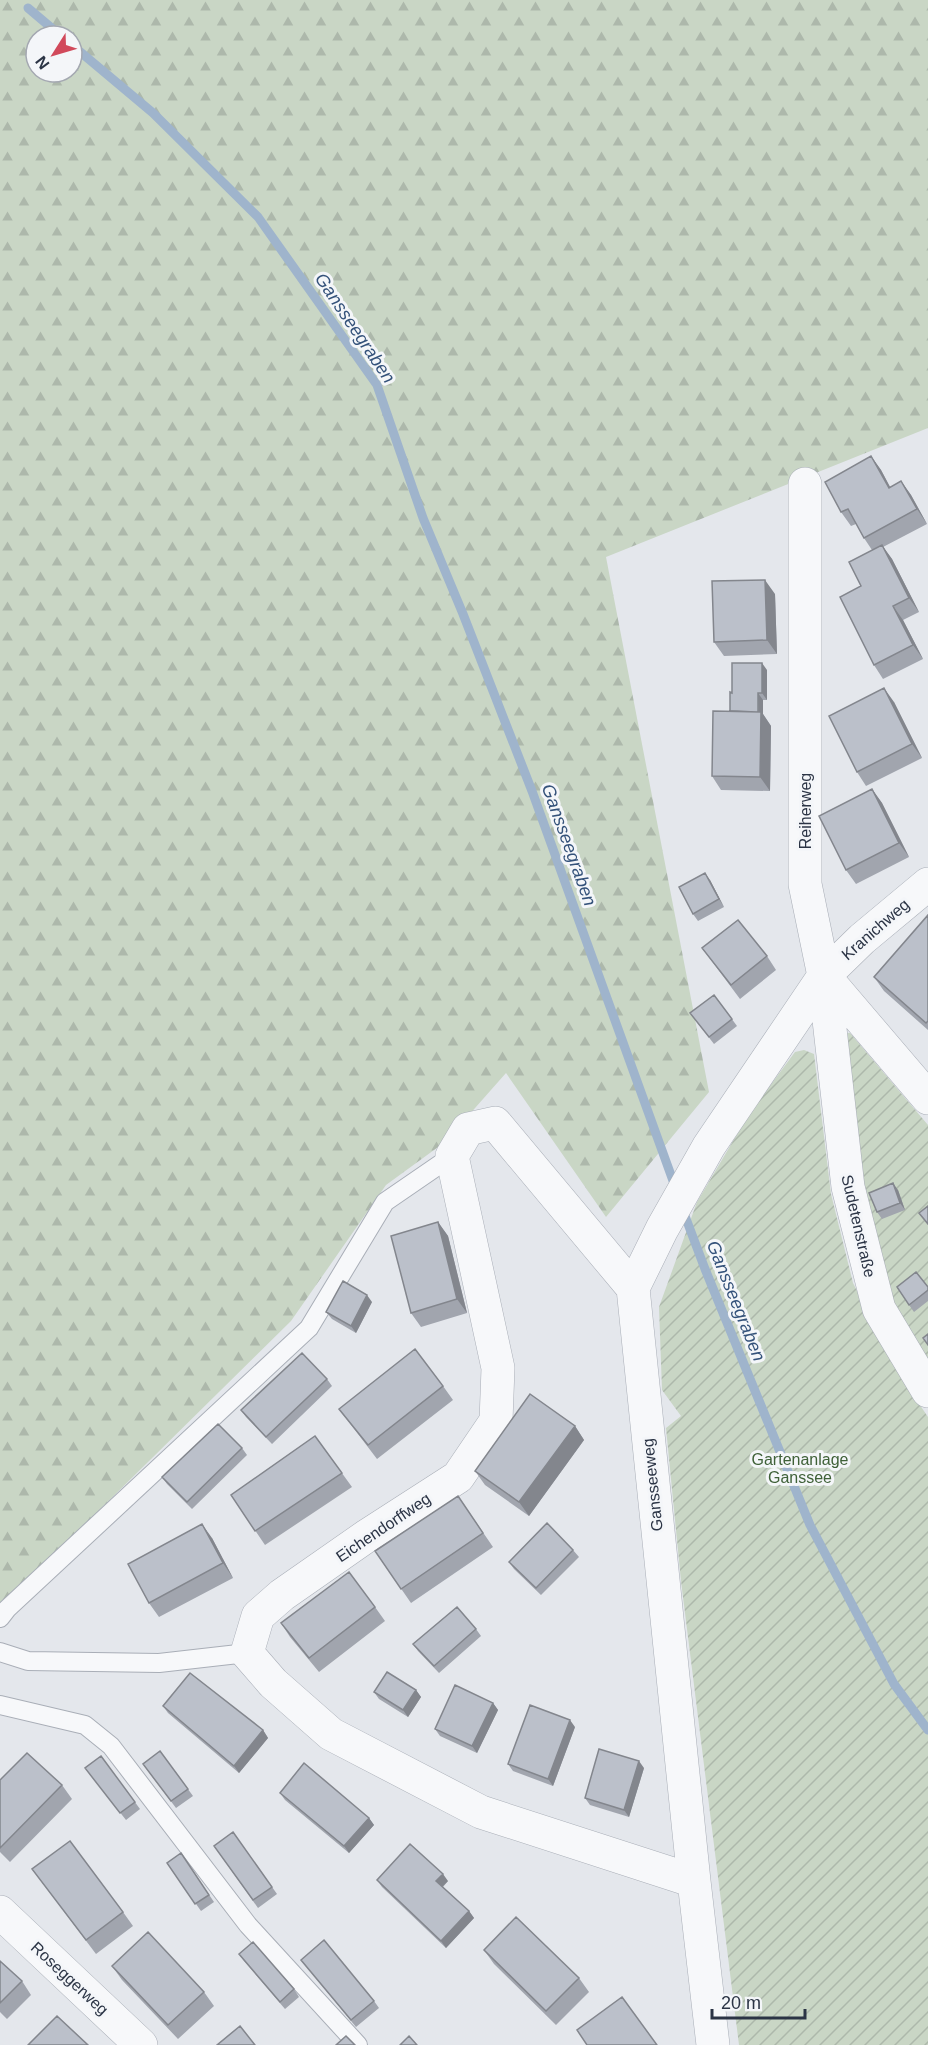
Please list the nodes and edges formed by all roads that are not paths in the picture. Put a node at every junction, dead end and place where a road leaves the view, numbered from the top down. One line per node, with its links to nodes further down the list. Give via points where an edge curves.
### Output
1 (805, 484): 3 (street, Reiherweg, via 806,885)
2 (928, 884): 3 (street, Kranichweg)
3 (824, 976): 4 (street, Reiherweg); 6 (street, via 708,1146); 7 (street, Sudetenstraße, via 848,1187 879,1309)
4 (928, 1098)
5 (452, 1156): 6 (street, via 468,1129 495,1123); 8 (lane, via 385,1202 309,1328); 10 (street, Eichendorffweg, via 498,1368 496,1422 458,1477 368,1535 258,1616)
6 (633, 1288): 12 (street, Gansseeweg)
7 (928, 1391)
8 (0, 1618)
9 (0, 1652): 10 (lane, via 28,1661 159,1663)
10 (248, 1653): 12 (street, via 273,1683 332,1734 471,1807)
11 (0, 1704): 15 (lane, via 85,1725 111,1746 248,1925)
12 (694, 1881): 16 (street, Gansseeweg)
13 (0, 1912): 14 (street, Roseggerweg)
14 (141, 2045)
15 (358, 2045)
16 (713, 2045)

